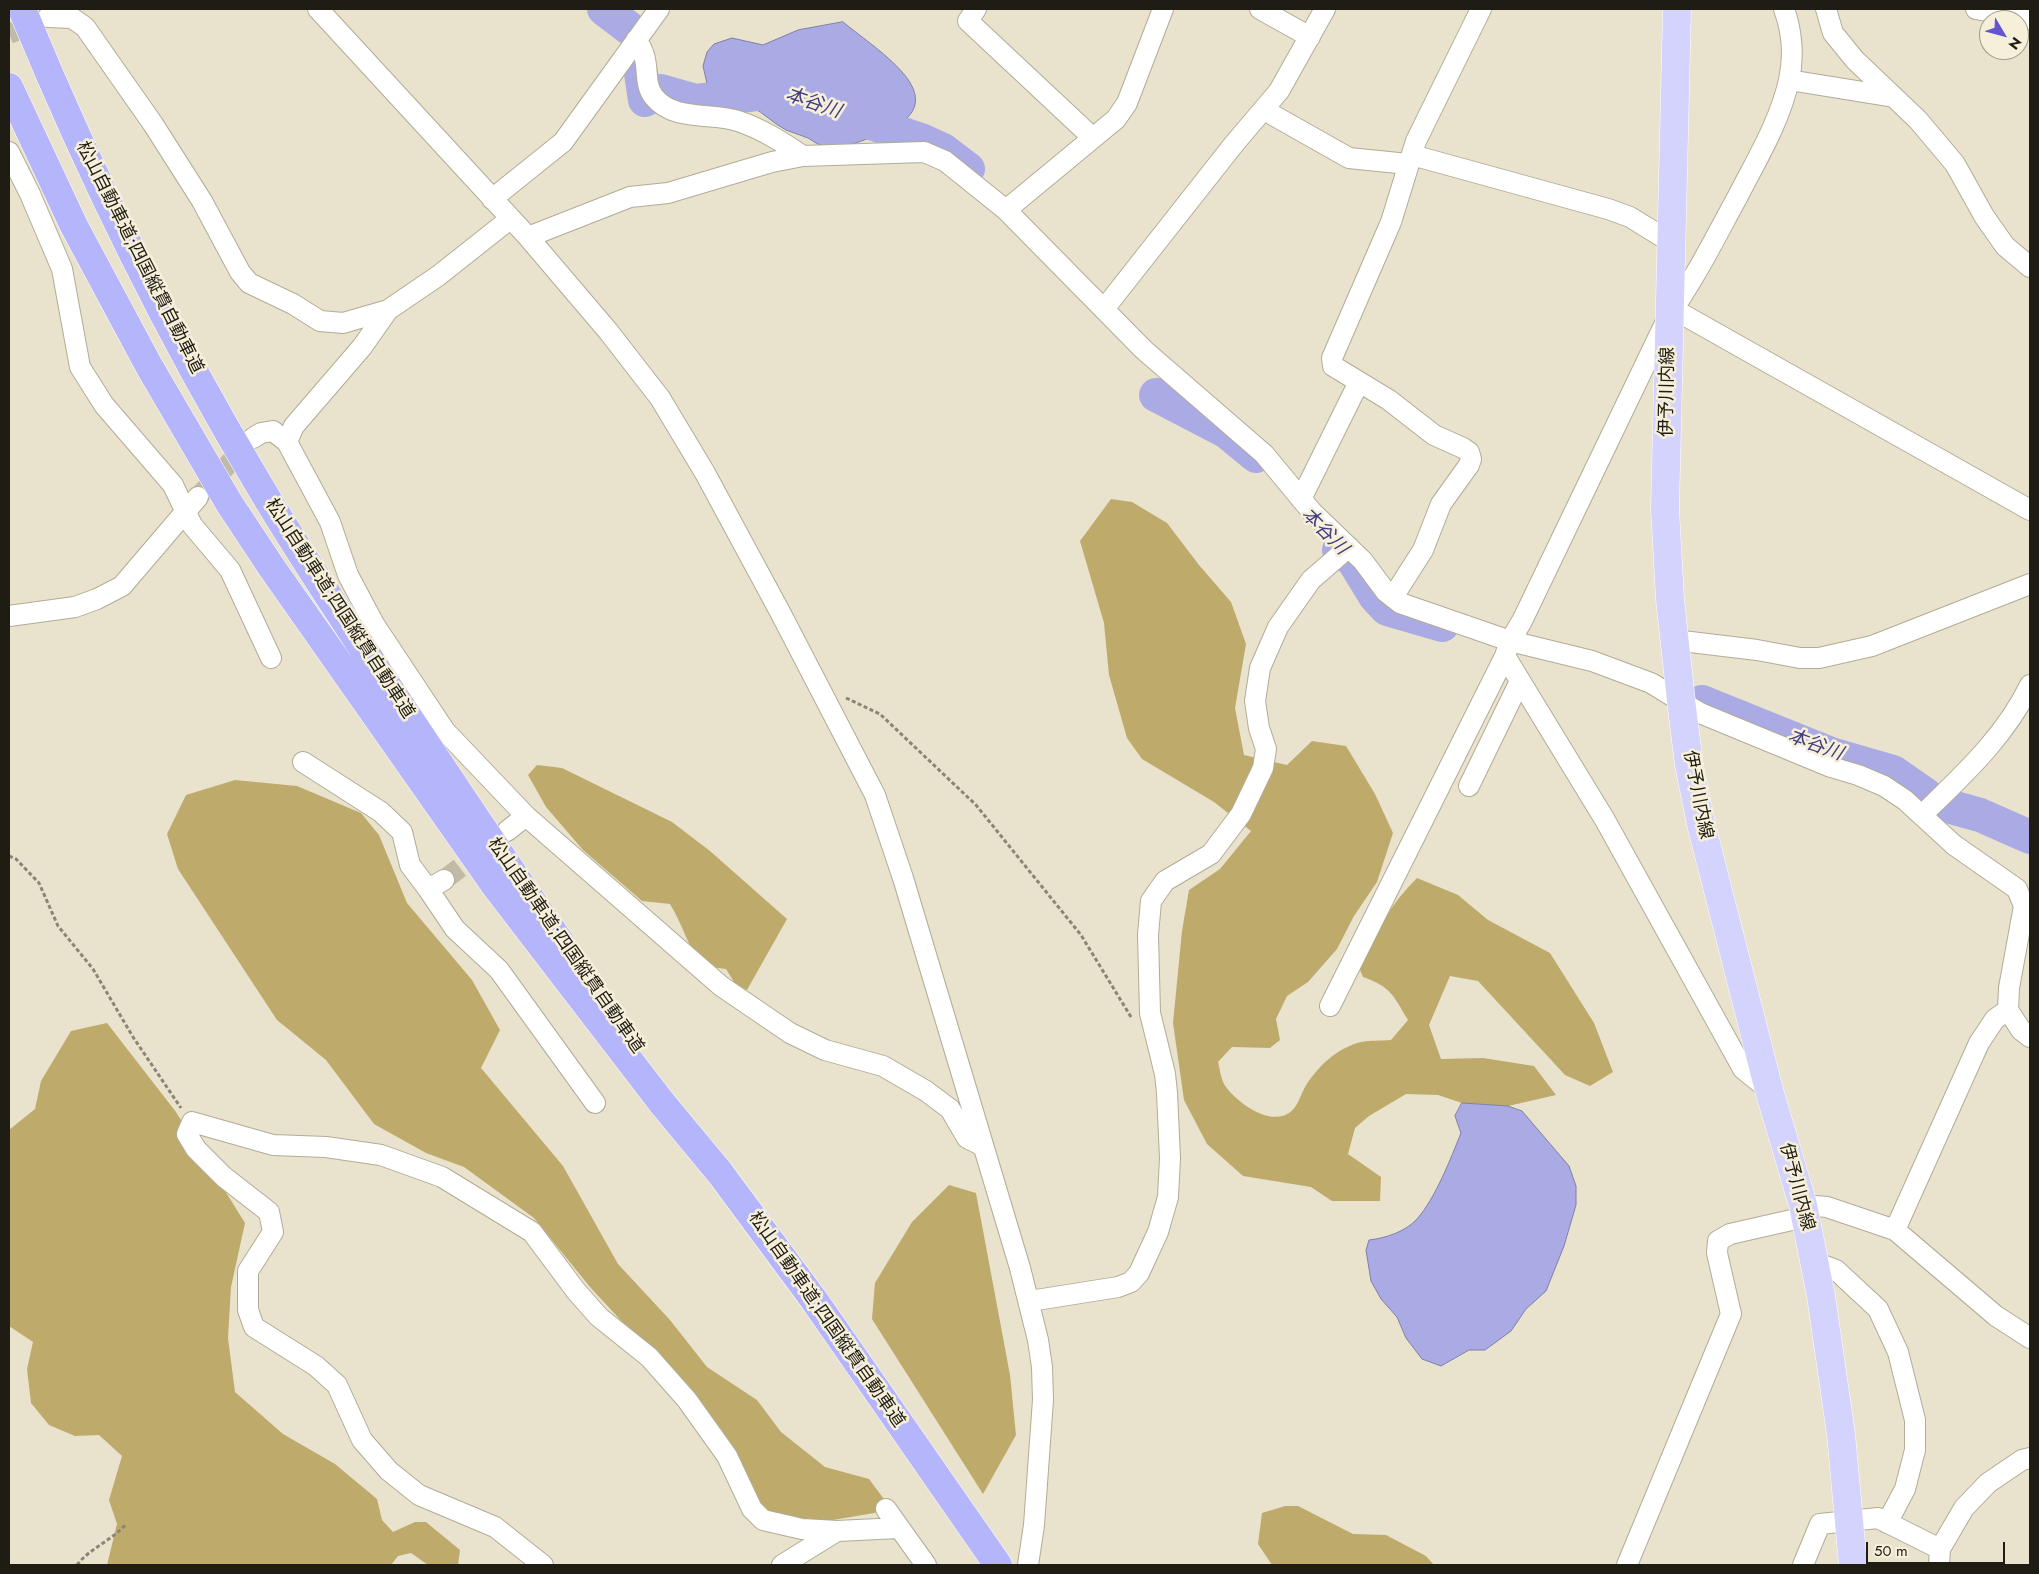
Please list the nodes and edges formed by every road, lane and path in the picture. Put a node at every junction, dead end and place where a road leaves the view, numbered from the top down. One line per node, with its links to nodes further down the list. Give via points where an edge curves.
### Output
1 (22, 9): 66 (highway, 松山自動車道;四国縦貫自動車道, via 110,208 259,486 514,876 672,1097)
2 (318, 9): 25 (street)
3 (659, 9): 16 (street)
4 (976, 9): 21 (street, via 968,21)
5 (1163, 9): 21 (street, via 1127,103 1116,119)
6 (1260, 9): 15 (street)
7 (1325, 9): 15 (street)
8 (1481, 9): 24 (street)
9 (1677, 9): 29 (main road, 伊予川内線)
10 (1784, 9): 17 (street, via 1792,50)
11 (1826, 9): 19 (street, via 1833,32 1855,60)
12 (1976, 9): 13 (street)
13 (1992, 10)
14 (48, 17): 32 (street, via 72,18 85,27 153,124 202,201 240,272 250,283 320,321 343,323)
15 (1310, 36): 20 (street, via 1279,91)
16 (636, 40): 23 (street, via 644,50 648,87 655,99 688,114 736,120 759,129); 25 (street, via 563,142)
17 (1789, 80): 19 (street); 33 (street, via 1769,136 1693,282)
18 (9, 87): 66 (highway, 松山自動車道;四国縦貫自動車道, via 74,226 148,366 272,568 496,887 662,1104)
19 (1894, 98): 30 (street, via 1918,120 1955,164 2005,246)
20 (1264, 110): 24 (street, via 1349,158); 31 (street)
21 (1093, 138): 26 (street)
22 (9, 152): 38 (street, via 62,269 80,367 104,404)
23 (803, 156): 26 (street, via 924,152 945,161); 28 (street, via 668,193 630,197)
24 (1410, 159): 29 (street, via 1608,209); 34 (street, via 1391,222 1332,358 1333,366)
25 (492, 199): 27 (street)
26 (1006, 210): 31 (street)
27 (510, 219): 28 (street); 32 (street, via 438,276)
28 (528, 237): 65 (street, via 660,398 771,594 862,769 875,795 903,878)
29 (1672, 243): 33 (main road, 伊予川内線)
30 (2030, 267)
31 (1104, 309): 37 (street, via 1144,350 1264,454)
32 (388, 310): 36 (street, via 362,347 294,426)
33 (1669, 315): 39 (street, via 1682,314); 44 (main road, 伊予川内線, via 1665,508); 45 (street)
34 (1359, 382): 37 (street); 42 (street, via 1434,434 1469,452 1471,458 1470,465 1441,504 1422,550)
35 (253, 438): 36 (street, via 273,431)
36 (287, 442): 54 (street, via 330,522 348,575 374,624 445,731)
37 (1301, 499): 40 (street)
38 (192, 504): 43 (street, via 122,586 75,607); 46 (street, via 192,525 230,570)
39 (2030, 510)
40 (1349, 547): 42 (street); 70 (street, via 1311,580 1278,627 1260,668 1255,701 1266,749 1263,768 1241,814 1211,854 1165,881 1152,901 1148,935 1150,1013 1165,1074 1170,1158 1168,1197 1158,1232 1139,1273 1131,1282 1118,1287)
41 (2030, 584): 44 (street, via 1872,646 1818,658)
42 (1393, 597): 45 (street)
43 (9, 616)
44 (1674, 640): 50 (main road, 伊予川内線)
45 (1507, 648): 47 (street); 50 (street, via 1592,661 1651,683); 58 (street)
46 (271, 658)
47 (1520, 681): 52 (street); 62 (street, via 1605,820 1743,1069)
48 (2030, 685): 53 (street, via 1992,745)
49 (839, 693): 60 (path, via 880,714 976,805 1081,935)
50 (1681, 700): 53 (street, via 1700,713 1884,786); 62 (main road, 伊予川内線, via 1701,824)
51 (303, 762): 63 (street, via 381,812 402,832 410,865 436,884 455,929 499,970)
52 (1470, 786)
53 (1922, 815): 57 (street, via 1954,845 2017,889)
54 (526, 816): 55 (street); 65 (street, via 721,986 790,1033 825,1050 883,1066 926,1091 950,1110 967,1138)
55 (508, 831)
56 (9, 856): 64 (path, via 16,859 38,883 58,926 93,969 133,1037)
57 (2027, 906): 59 (street, via 2008,988)
58 (1330, 1006)
59 (2008, 1010): 61 (street, via 2021,1030); 68 (street, via 1995,1019 1979,1043)
60 (1132, 1019)
61 (2030, 1037)
62 (1769, 1090): 67 (main road, 伊予川内線)
63 (595, 1103)
64 (192, 1122): 78 (street, via 273,1145 326,1147 381,1155 442,1177 513,1218 532,1232 600,1317 648,1357 687,1400 727,1456 752,1509 763,1520 802,1529); 81 (street, via 187,1134 196,1149 224,1177 269,1212 273,1232 248,1271 248,1310 254,1327 316,1366 336,1385 362,1440 389,1471 419,1494 495,1526)
65 (983, 1146): 70 (street)
66 (720, 1173): 84 (highway, 松山自動車道;四国縦貫自動車道, via 814,1300)
67 (1804, 1211): 68 (street, via 1827,1207); 69 (main road, 伊予川内線); 86 (street, via 1730,1234 1718,1241 1716,1253 1731,1314)
68 (1895, 1230): 71 (street, via 1996,1316)
69 (1814, 1262): 74 (main road, 伊予川内線, via 1822,1296 1841,1434); 75 (street, via 1836,1270 1878,1309 1901,1362 1915,1420 1915,1450 1905,1489)
70 (1030, 1301): 85 (street, via 1042,1367 1043,1400)
71 (2030, 1338)
72 (2030, 1458): 79 (street, via 1988,1483 1964,1508)
73 (886, 1509): 77 (street)
74 (1849, 1521): 75 (street, via 1878,1518); 87 (street, via 1820,1524); 88 (main road, 伊予川内線)
75 (1887, 1523): 79 (street)
76 (125, 1525): 80 (path)
77 (899, 1528): 78 (street); 83 (street)
78 (837, 1531): 82 (street)
79 (1940, 1557)
80 (77, 1565)
81 (543, 1565)
82 (782, 1565)
83 (926, 1565)
84 (998, 1565)
85 (1028, 1565)
86 (1627, 1565)
87 (1803, 1565)
88 (1853, 1565)

